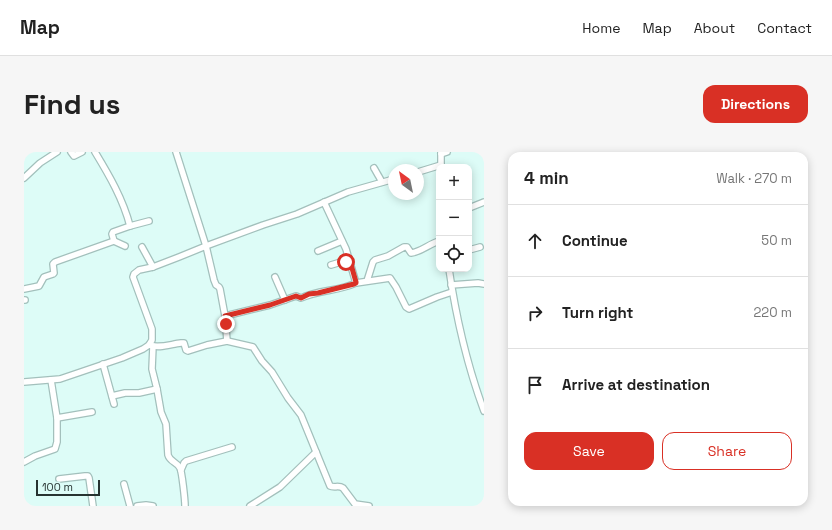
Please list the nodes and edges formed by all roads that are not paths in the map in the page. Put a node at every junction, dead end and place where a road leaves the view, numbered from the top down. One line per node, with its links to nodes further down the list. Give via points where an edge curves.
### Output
1 (57, 152): 12 (street)
2 (71, 152): 3 (street, via 74,156)
3 (82, 152)
4 (95, 152): 19 (street, via 124,206)
5 (176, 152): 24 (street)
6 (447, 152): 7 (street)
7 (441, 153): 8 (street)
8 (441, 164)
9 (436, 167): 11 (street)
10 (374, 168): 14 (street)
11 (424, 170)
12 (24, 178)
13 (388, 180): 14 (street)
14 (382, 182): 15 (street)
15 (324, 202): 21 (street); 24 (street)
16 (484, 202): 17 (street)
17 (472, 207)
18 (149, 221): 19 (street)
19 (130, 226): 20 (street, via 112,233)
20 (114, 241): 23 (street); 38 (street, via 55,262 53,274 44,277 39,286)
21 (342, 241): 28 (street); 29 (street)
22 (436, 242): 34 (street, via 417,252 411,253 404,247 375,260)
23 (125, 246)
24 (206, 246): 31 (street); 41 (street)
25 (480, 247): 27 (street)
26 (142, 248): 31 (street)
27 (472, 249)
28 (318, 251)
29 (350, 261): 30 (street); 35 (street)
30 (331, 265)
31 (153, 267): 43 (street, via 139,270 133,277 152,329)
32 (449, 272): 37 (street)
33 (274, 277): 40 (street)
34 (367, 282): 35 (street); 39 (street, via 390,278 409,309)
35 (356, 283): 40 (street)
36 (484, 284): 37 (street)
37 (451, 285): 39 (street)
38 (24, 289)
39 (452, 292): 51 (street, via 461,337)
40 (285, 300): 41 (street)
41 (225, 316): 42 (street)
42 (227, 341): 43 (street, via 188,351 184,343); 54 (street, via 250,346 255,350 301,415)
43 (151, 346): 44 (street); 47 (street, via 152,369)
44 (103, 364): 45 (street); 48 (street)
45 (51, 380): 46 (street); 52 (street)
46 (24, 382)
47 (157, 389): 48 (street); 56 (street, via 166,424 168,454)
48 (112, 396): 49 (street)
49 (114, 404)
50 (92, 412): 52 (street)
51 (484, 412)
52 (57, 418): 55 (street, via 55,449)
53 (232, 447): 56 (street, via 186,461)
54 (316, 452): 64 (street, via 280,487); 65 (street, via 330,486 343,488 355,504)
55 (24, 462)
56 (181, 470): 63 (street)
57 (59, 479): 59 (street, via 88,476)
58 (124, 484): 60 (street)
59 (93, 506)
60 (130, 506)
61 (137, 506): 62 (street)
62 (153, 506)
63 (185, 506)
64 (247, 506)
65 (369, 506)

